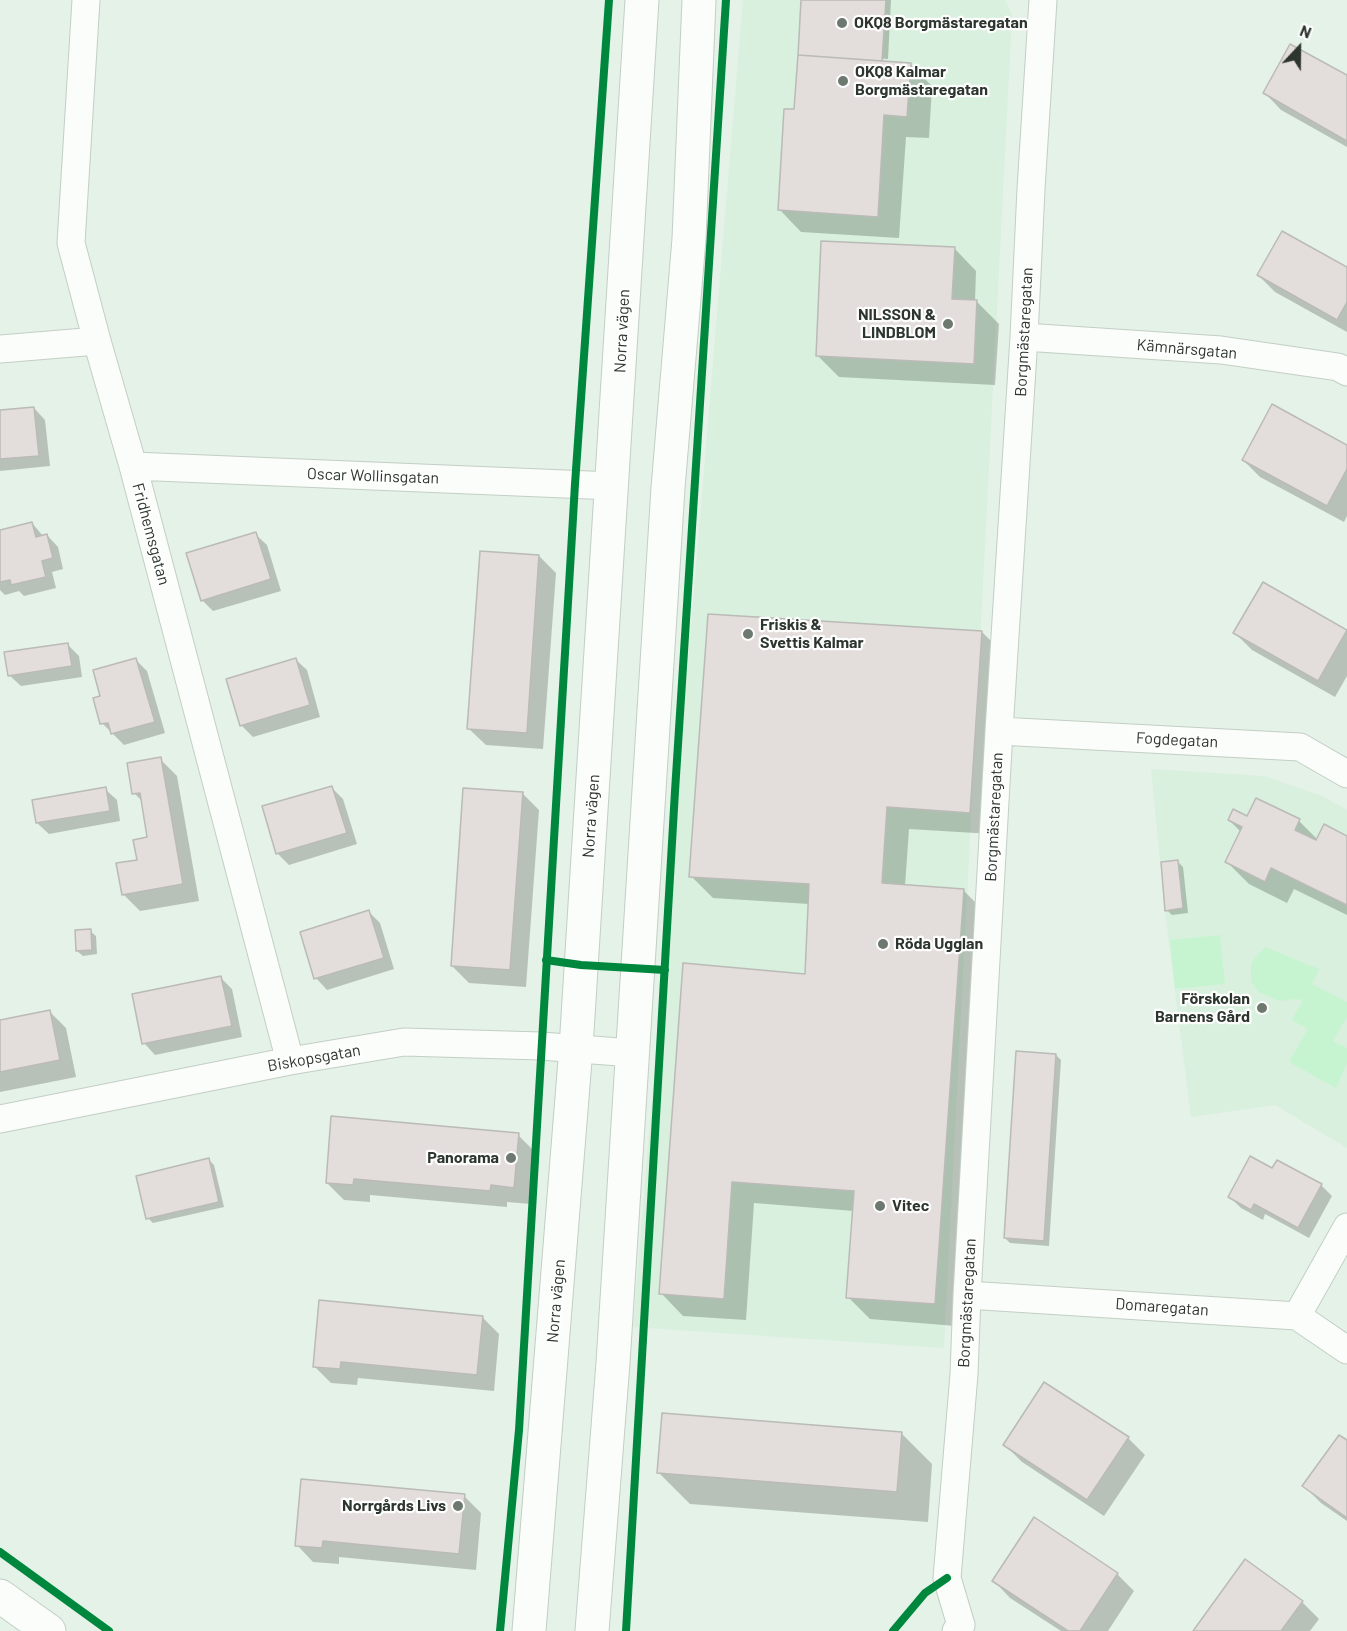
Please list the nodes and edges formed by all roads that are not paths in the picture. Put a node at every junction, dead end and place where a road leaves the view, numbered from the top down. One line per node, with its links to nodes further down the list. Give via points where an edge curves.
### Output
1 (86, 0): 6 (street, Fridhemsgatan, via 71,243)
2 (642, 0): 10 (main road, Norra vägen)
3 (699, 0): 14 (main road, via 689,239 668,488)
4 (1043, 0): 5 (street, Borgmästaregatan)
5 (1024, 337): 8 (street, Kämnärsgatan, via 1221,350 1338,367); 11 (street, Borgmästaregatan)
6 (97, 342): 7 (street); 9 (street, Fridhemsgatan)
7 (0, 349)
8 (1347, 372)
9 (133, 466): 10 (street, Oscar Wollinsgatan); 15 (street, Fridhemsgatan)
10 (613, 486): 13 (main road, Norra vägen)
11 (999, 731): 12 (street, Fogdegatan, via 1300,747); 18 (street, Borgmästaregatan)
12 (1347, 774)
13 (576, 1048): 14 (street, Biskopsgatan); 15 (street, Biskopsgatan, via 404,1042); 24 (main road, Norra vägen)
14 (632, 1053): 25 (main road)
15 (290, 1061): 16 (street, Biskopsgatan)
16 (0, 1119)
17 (1347, 1227): 19 (street)
18 (967, 1295): 19 (street, Domaregatan); 22 (street, Borgmästaregatan, via 947,1578)
19 (1296, 1316): 20 (street)
20 (1347, 1350)
21 (0, 1596): 23 (main road)
22 (962, 1629)
23 (49, 1631)
24 (529, 1631)
25 (592, 1631)

